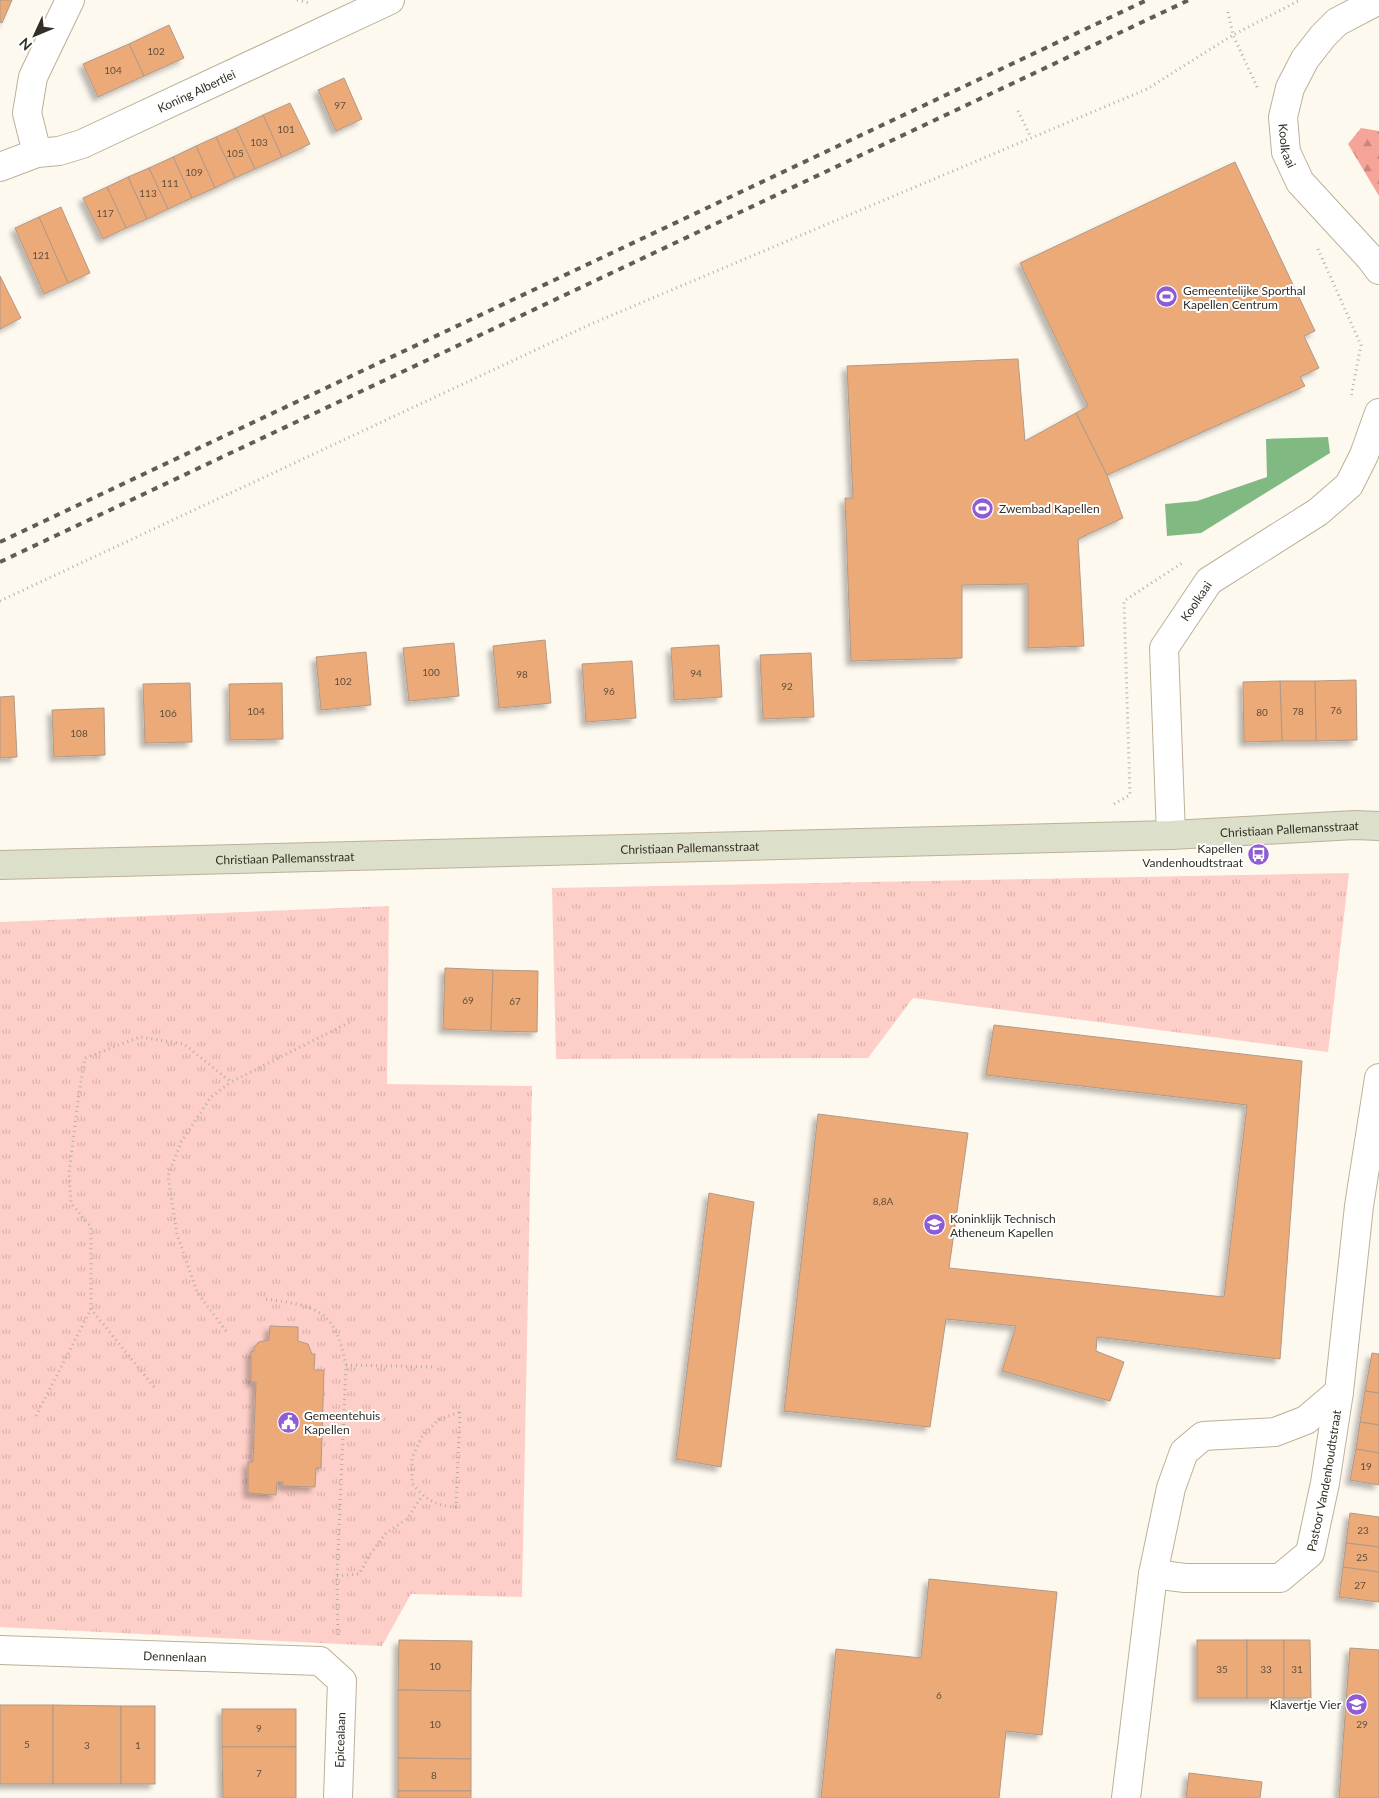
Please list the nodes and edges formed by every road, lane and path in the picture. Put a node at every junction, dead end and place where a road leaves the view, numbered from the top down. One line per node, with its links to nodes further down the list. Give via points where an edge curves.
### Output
1 (70, 0): 10 (street, via 33,77 27,113)
2 (390, 0): 10 (street, Koning Albertlei, via 82,144)
3 (1300, 0): 6 (path)
4 (1379, 0): 13 (street, Koolkaai, via 1338,22 1322,36 1290,88 1283,117 1286,152 1300,182)
5 (1228, 12): 6 (path)
6 (1233, 35): 7 (path); 9 (path, via 1147,89)
7 (1260, 93)
8 (1018, 111): 9 (path)
9 (1031, 138): 17 (path, via 591,324)
10 (38, 153): 11 (street, Koning Albertlei)
11 (0, 167)
12 (1316, 245): 14 (path, via 1361,345)
13 (1379, 270)
14 (1350, 402)
15 (1379, 413): 19 (street, Koolkaai, via 1349,485 1318,512 1209,581 1164,648)
16 (1182, 563): 20 (path, via 1124,601 1130,795 1112,805)
17 (0, 601)
18 (1379, 826): 19 (street, Christiaan Pallemansstraat)
19 (1171, 835): 20 (street, Christiaan Pallemansstraat)
20 (1108, 836): 21 (street, Christiaan Pallemansstraat)
21 (0, 865)
22 (352, 1021): 24 (path)
23 (1379, 1078): 25 (street, Pastoor Vandenhoudtstraat)
24 (231, 1082): 27 (path, via 184,1044 140,1037 85,1058 69,1173 71,1203 91,1228); 28 (path, via 211,1097 181,1142 168,1176 177,1234 197,1292)
25 (1369, 1208): 32 (street, Pastoor Vandenhoudtstraat)
26 (266, 1299): 29 (path, via 307,1306 325,1315 339,1337)
27 (91, 1309): 31 (path); 33 (path)
28 (226, 1331)
29 (346, 1365): 30 (path); 36 (path)
30 (433, 1367)
31 (154, 1388)
32 (1339, 1392): 35 (street, Pastoor Vandenhoudtstraat, via 1306,1420 1275,1432 1203,1436 1184,1452 1171,1488); 35 (street, Pastoor Vandenhoudtstraat, via 1310,1552 1280,1578 1185,1578)
33 (36, 1416)
34 (422, 1496): 34 (path, via 441,1506 456,1507 460,1412 438,1420 422,1437 412,1458 412,1483); 36 (path, via 406,1519 386,1533 359,1574)
35 (1153, 1574): 40 (street, Pastoor Vandenhoudtstraat)
36 (337, 1576): 38 (path)
37 (0, 1650): 38 (street, Dennenlaan, via 320,1661)
38 (342, 1681): 39 (street, Epicealaan)
39 (338, 1798)
40 (1126, 1798)

